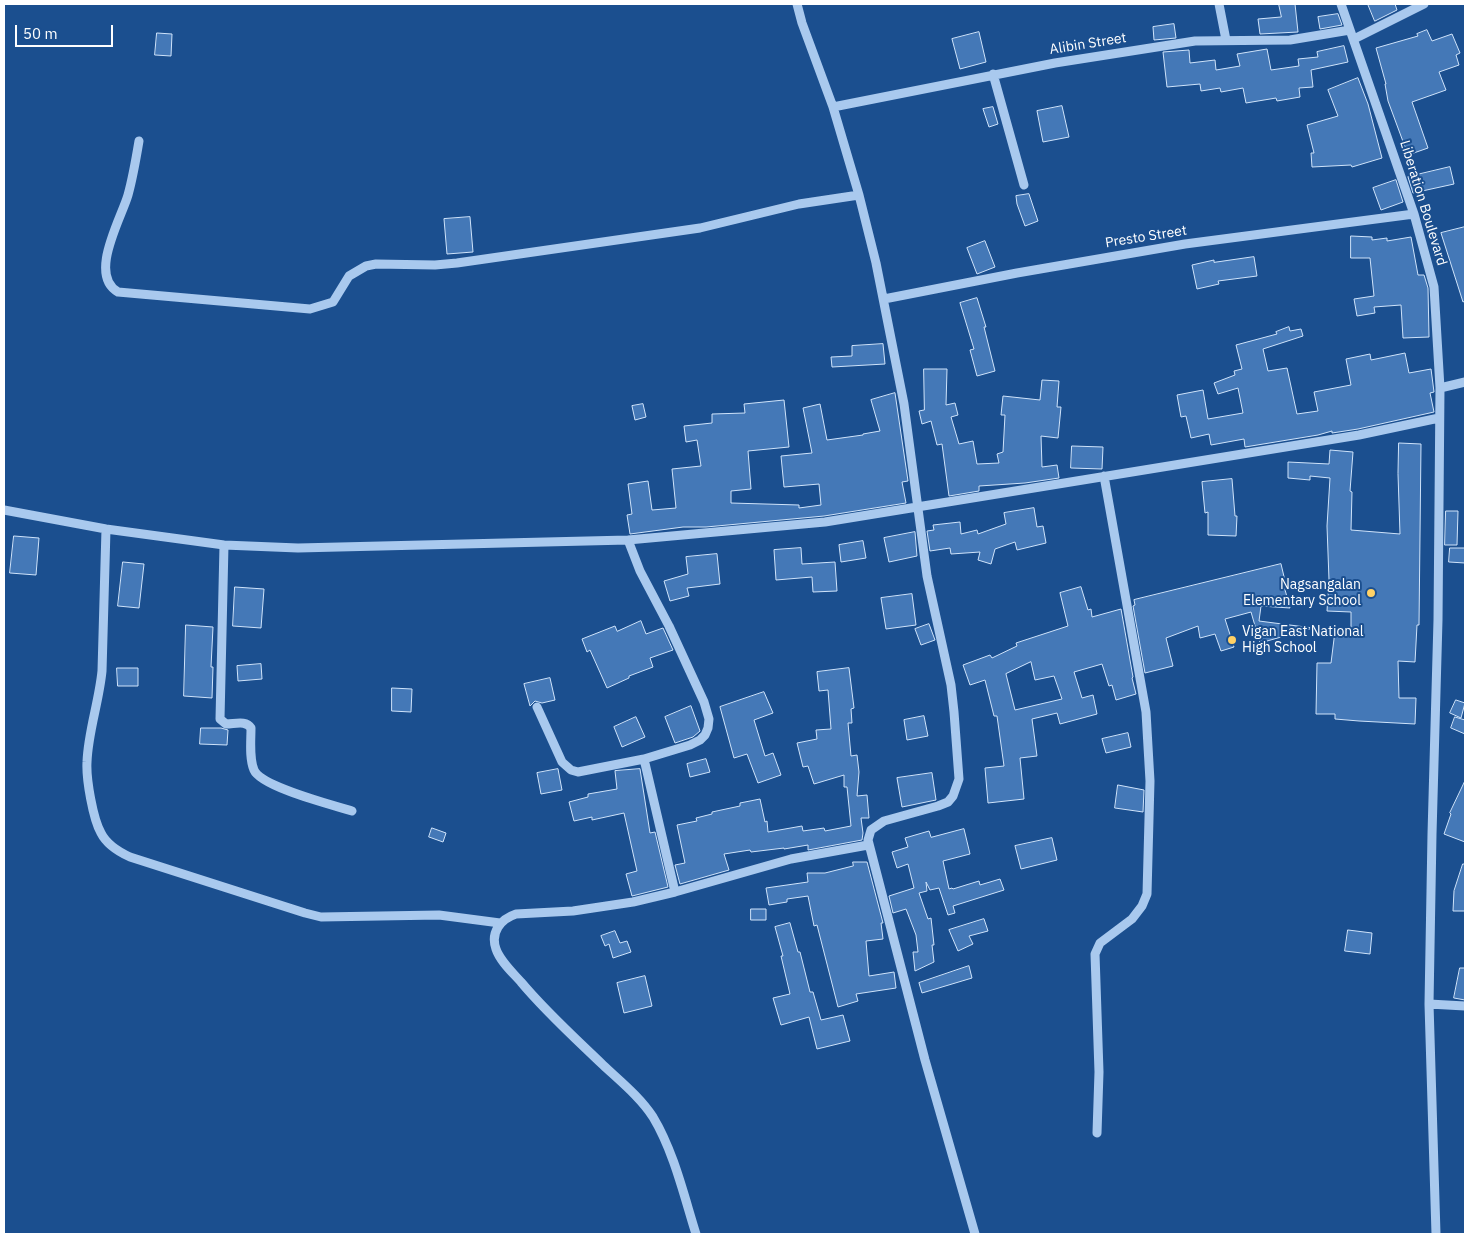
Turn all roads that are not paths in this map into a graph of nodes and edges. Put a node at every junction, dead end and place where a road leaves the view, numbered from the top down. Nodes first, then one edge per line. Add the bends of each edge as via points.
1 (797, 4) edge
2 (1219, 4) edge
3 (1341, 4) edge
4 (1424, 4) edge
5 (1352, 34) junction
6 (1226, 40) junction
7 (992, 74) junction
8 (833, 107) junction
9 (139, 141) dead end
10 (1024, 185) dead end
11 (859, 195) junction
12 (1414, 214) junction
13 (884, 299) junction
14 (1465, 382) edge
15 (1440, 388) junction
16 (1439, 418) junction
17 (1104, 476) junction
18 (917, 506) junction
19 (4, 510) edge
20 (106, 529) junction
21 (628, 540) junction
22 (224, 544) junction
23 (537, 708) dead end
24 (644, 759) junction
25 (352, 811) dead end
26 (868, 845) junction
27 (675, 892) junction
28 (500, 922) junction
29 (1429, 1004) junction
30 (1465, 1006) edge
31 (1097, 1133) dead end
32 (696, 1234) edge
33 (975, 1234) edge
34 (1436, 1234) edge

1 - 8 street
2 - 6 street
3 - 5 street, Liberation Boulevard
4 - 5 street, Alibin Street
5 - 6 street, Alibin Street via 1290,40
5 - 12 street, Liberation Boulevard
6 - 7 street, Alibin Street via 1195,41
7 - 8 street, Alibin Street
7 - 10 street
8 - 11 street
9 - 11 street via 129,193 108,248 106,277 110,286 118,292 310,308 333,302 349,276 370,265 457,263 700,228 799,204
11 - 13 street
12 - 13 street, Presto Street via 1185,244
12 - 15 street, Liberation Boulevard via 1434,287
13 - 18 street via 904,404
14 - 15 street
15 - 16 street, Liberation Boulevard
16 - 17 street via 1359,435
16 - 29 street, Liberation Boulevard
17 - 18 street
17 - 31 street via 1146,712 1150,782 1147,894 1132,919 1100,943 1095,954 1099,1072
18 - 21 street via 825,522
18 - 26 street via 927,576 952,685 959,779 948,802 875,826 869,835
19 - 20 street
20 - 22 street
20 - 28 street via 102,671 86,762 97,824 108,843 130,857 305,913 321,916 440,915
21 - 22 street via 298,548
21 - 24 street via 709,719 705,735 700,740
22 - 25 street via 220,719 226,724 249,725 252,761 255,773 261,778 279,788
23 - 24 street via 562,762 571,770 578,772
24 - 27 street
26 - 27 street via 791,860
26 - 33 street
27 - 28 street via 590,908 516,914
28 - 32 street via 494,940 501,958 552,1018 638,1098 652,1116 666,1142
29 - 30 street
29 - 34 street, Liberation Boulevard

